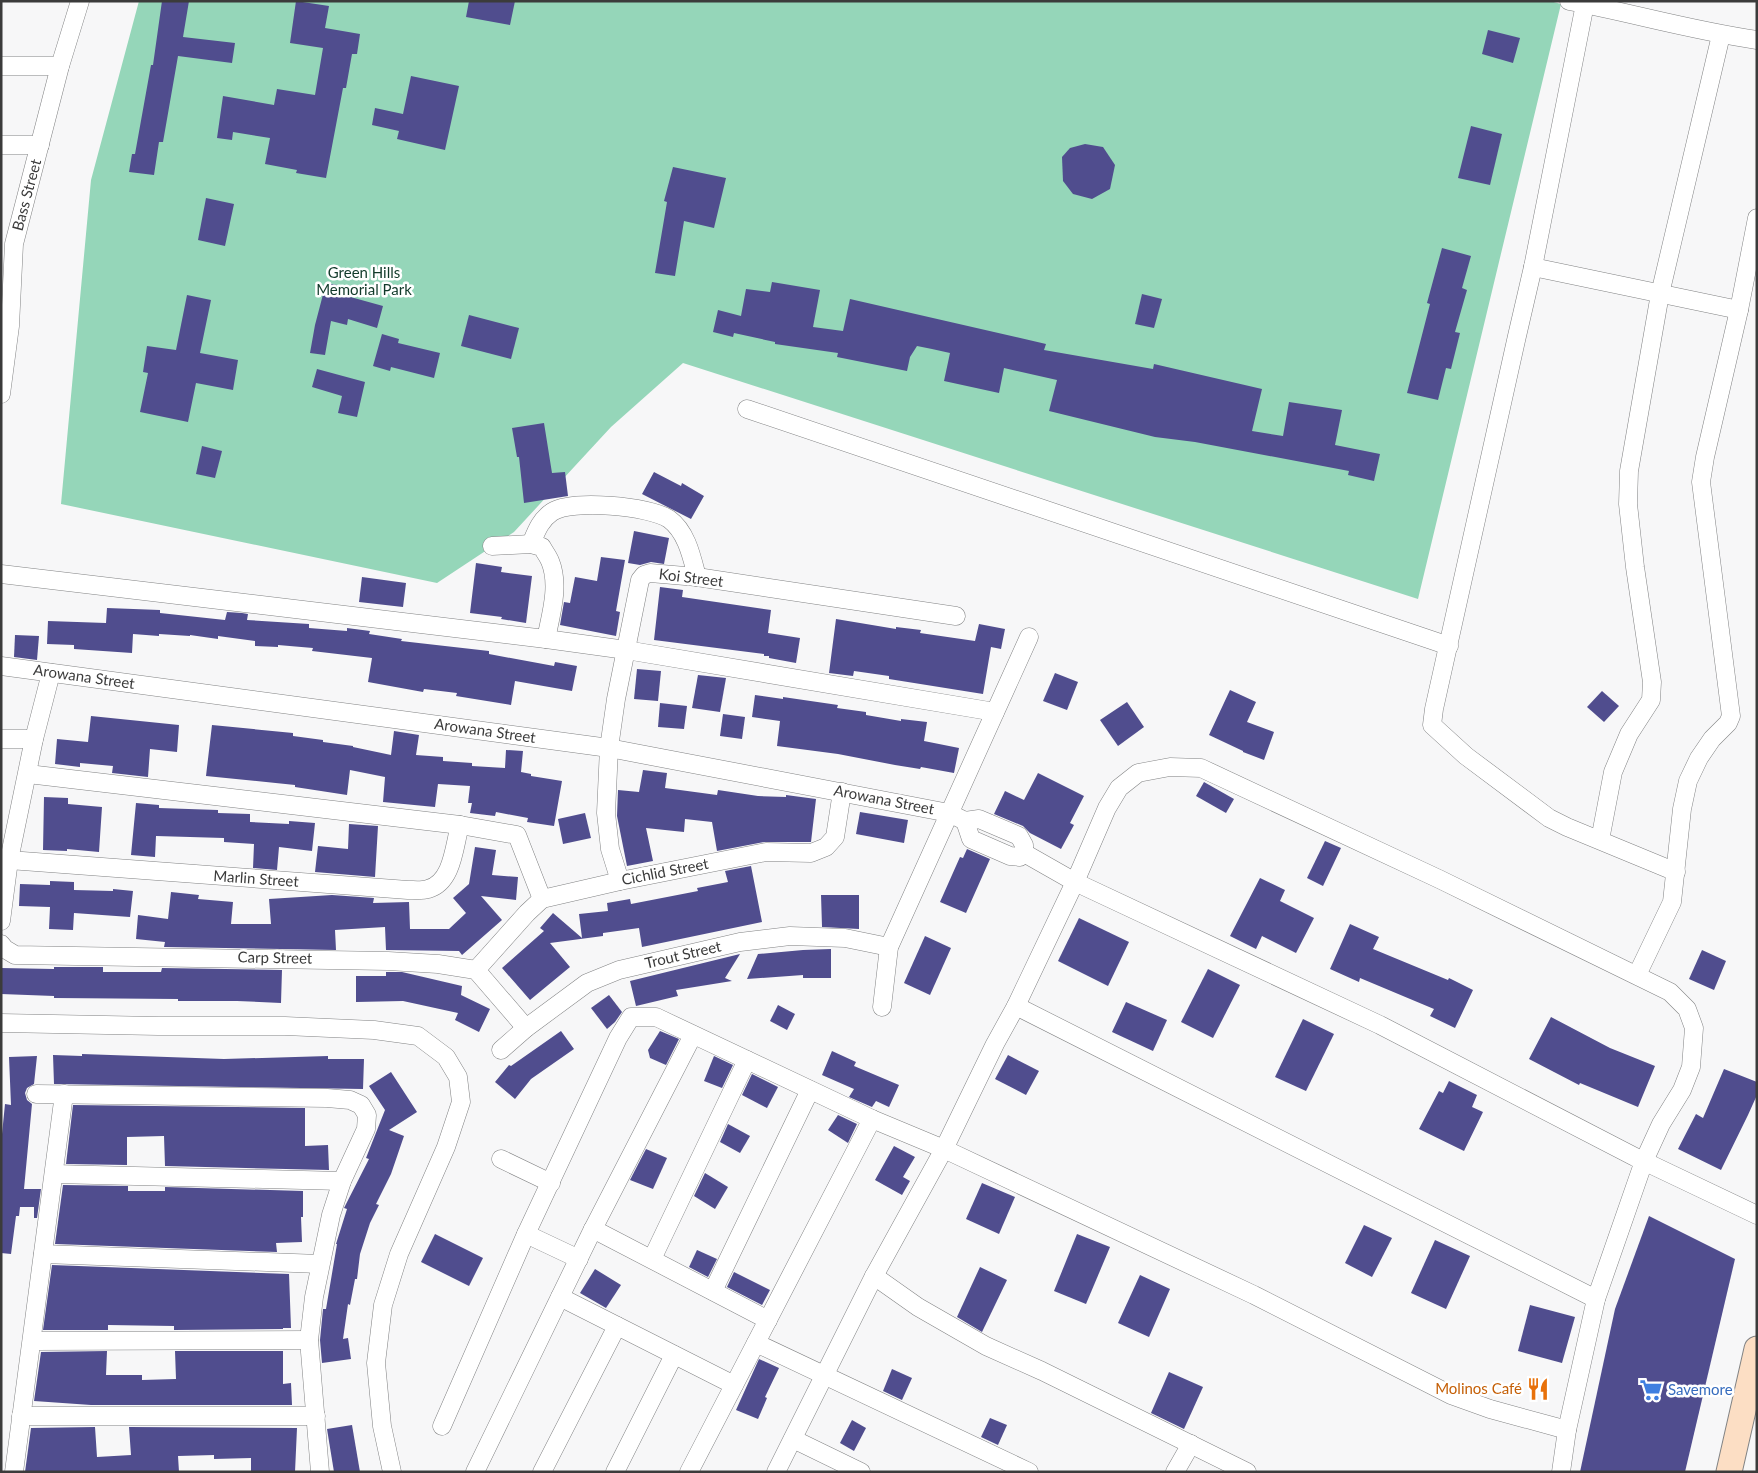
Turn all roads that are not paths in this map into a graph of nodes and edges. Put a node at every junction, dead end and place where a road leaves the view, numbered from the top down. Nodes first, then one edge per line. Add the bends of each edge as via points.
1 (80, 1) edge
2 (1577, 3) edge
3 (1630, 7) edge
4 (1721, 35) junction
5 (1757, 40) edge
6 (1, 66) edge
7 (60, 66) junction
8 (40, 145) junction
9 (1, 146) edge
10 (1757, 218) edge
11 (8, 244) edge
12 (1533, 267) junction
13 (1660, 294) junction
14 (1739, 310) junction
15 (6, 326) edge
16 (1, 394) edge
17 (747, 409) dead end
18 (531, 544) junction
19 (492, 546) dead end
20 (1, 574) edge
21 (697, 577) junction
22 (956, 616) dead end
23 (1029, 637) dead end
24 (546, 639) junction
25 (1449, 646) junction
26 (626, 650) junction
27 (1, 666) edge
28 (51, 673) junction
29 (995, 712) junction
30 (1, 739) edge
31 (34, 740) junction
32 (609, 748) junction
33 (28, 774) junction
34 (842, 792) junction
35 (957, 817) junction
36 (460, 825) junction
37 (1600, 840) junction
38 (9, 860) junction
39 (1676, 872) junction
40 (620, 881) junction
41 (1075, 882) junction
42 (542, 899) junction
43 (1, 921) edge
44 (1, 944) edge
45 (889, 948) junction
46 (476, 970) junction
47 (1637, 975) junction
48 (1016, 1006) junction
49 (882, 1007) dead end
50 (1, 1023) edge
51 (526, 1028) junction
52 (693, 1035) junction
53 (501, 1050) dead end
54 (748, 1060) junction
55 (810, 1090) junction
56 (36, 1094) dead end
57 (64, 1094) junction
58 (872, 1119) junction
59 (944, 1150) junction
60 (501, 1159) dead end
61 (1644, 1161) junction
62 (54, 1174) junction
63 (342, 1181) junction
64 (551, 1183) junction
65 (1757, 1215) edge
66 (593, 1229) junction
67 (526, 1234) junction
68 (43, 1254) junction
69 (652, 1259) junction
70 (579, 1260) junction
71 (320, 1264) junction
72 (874, 1276) junction
73 (713, 1291) junction
74 (560, 1297) junction
75 (1596, 1299) junction
76 (768, 1320) junction
77 (617, 1326) junction
78 (32, 1340) junction
79 (309, 1340) junction
80 (756, 1343) junction
81 (1757, 1349) edge
82 (674, 1355) junction
83 (824, 1374) junction
84 (734, 1385) junction
85 (21, 1416) junction
86 (316, 1416) junction
87 (442, 1426) dead end
88 (1567, 1430) junction
89 (793, 1439) junction
90 (1191, 1444) junction
91 (14, 1472) edge
92 (320, 1472) edge
93 (392, 1472) edge
94 (475, 1472) edge
95 (542, 1472) edge
96 (615, 1472) edge
97 (690, 1472) edge
98 (776, 1472) edge
99 (861, 1472) edge
100 (1029, 1472) edge
101 (1175, 1472) edge
102 (1247, 1472) edge
103 (1561, 1472) edge
104 (1729, 1472) edge

1 - 7 street, Bass Street
2 - 3 street
2 - 12 street
3 - 4 street
4 - 5 street
4 - 13 street
6 - 7 street
7 - 8 street, Bass Street
8 - 9 street
8 - 11 street, Bass Street
10 - 14 street
11 - 15 street, Bass Street
12 - 13 street
12 - 25 street
13 - 14 street
13 - 37 street via 1629,471 1628,504 1652,682 1651,700 1629,734 1613,772
14 - 39 street via 1700,482 1731,716 1699,758 1688,781
15 - 16 street, Bass Street
17 - 25 street
18 - 19 street
18 - 21 street via 539,524 552,512 570,506 611,505 669,519 690,549
18 - 24 street via 542,547 550,560 553,575 554,598
20 - 24 street
21 - 22 street, Koi Street
21 - 26 street, Koi Street via 644,575 640,580
23 - 29 street
24 - 26 street
25 - 37 street via 1432,725 1466,756 1549,818
26 - 29 street
26 - 32 street, Koi Street
27 - 28 street, Arowana Street
28 - 31 street
28 - 32 street, Arowana Street
29 - 35 street
30 - 31 street
31 - 33 street
32 - 34 street, Arowana Street
32 - 40 street, Koi Street via 606,813 610,849
33 - 36 street
33 - 38 street
34 - 35 street, Arowana Street
34 - 40 street, Cichlid Street via 835,836 826,847 811,853 766,852
35 - 41 street, Arowana Street via 980,819 1019,836 1024,844 1024,853
35 - 45 street
36 - 38 street, Marlin Street via 447,874 428,889
36 - 42 street via 517,835
37 - 39 street
38 - 43 street
39 - 47 street via 1672,902
40 - 42 street, Cichlid Street
41 - 47 street via 1119,788 1138,773 1170,767 1201,768
41 - 48 street
41 - 61 street via 1380,1025
42 - 46 street, Cichlid Street
44 - 46 street, Carp Street via 15,955 388,961
45 - 49 street
45 - 51 street, Trout Street via 845,938 790,936 681,954 619,970 587,983
46 - 51 street
47 - 61 street via 1670,992 1688,1009 1694,1028 1692,1067
48 - 59 street
48 - 75 street
50 - 93 street via 374,1030 418,1036 446,1057 458,1077 460,1102 446,1147 399,1254 383,1304 376,1363 382,1426
51 - 53 street, Trout Street
52 - 54 street
52 - 64 street via 656,1017 631,1017 618,1038
52 - 66 street
54 - 55 street
54 - 69 street
55 - 58 street
55 - 73 street
56 - 57 street
57 - 62 street
57 - 63 street via 350,1100 361,1105 368,1115 366,1129
58 - 59 street
58 - 76 street
59 - 72 street
59 - 88 street via 1254,1295 1451,1396
60 - 64 street
61 - 65 street
61 - 75 street
62 - 63 street
62 - 68 street
63 - 71 street
64 - 67 street
66 - 69 street
66 - 70 street
67 - 70 street
67 - 87 street
68 - 71 street
68 - 78 street
69 - 73 street
70 - 74 street
71 - 79 street
72 - 83 street
72 - 90 street via 918,1307 986,1346
73 - 76 street
74 - 77 street
74 - 94 street
75 - 88 street
76 - 80 street
77 - 82 street
77 - 95 street
78 - 79 street
78 - 85 street
79 - 86 street
80 - 83 street
80 - 84 street
81 - 104 street
82 - 84 street
82 - 96 street
83 - 89 street
83 - 100 street
84 - 97 street
85 - 86 street
85 - 91 street
86 - 92 street
88 - 103 street
89 - 98 street
89 - 99 street
90 - 101 street
90 - 102 street

